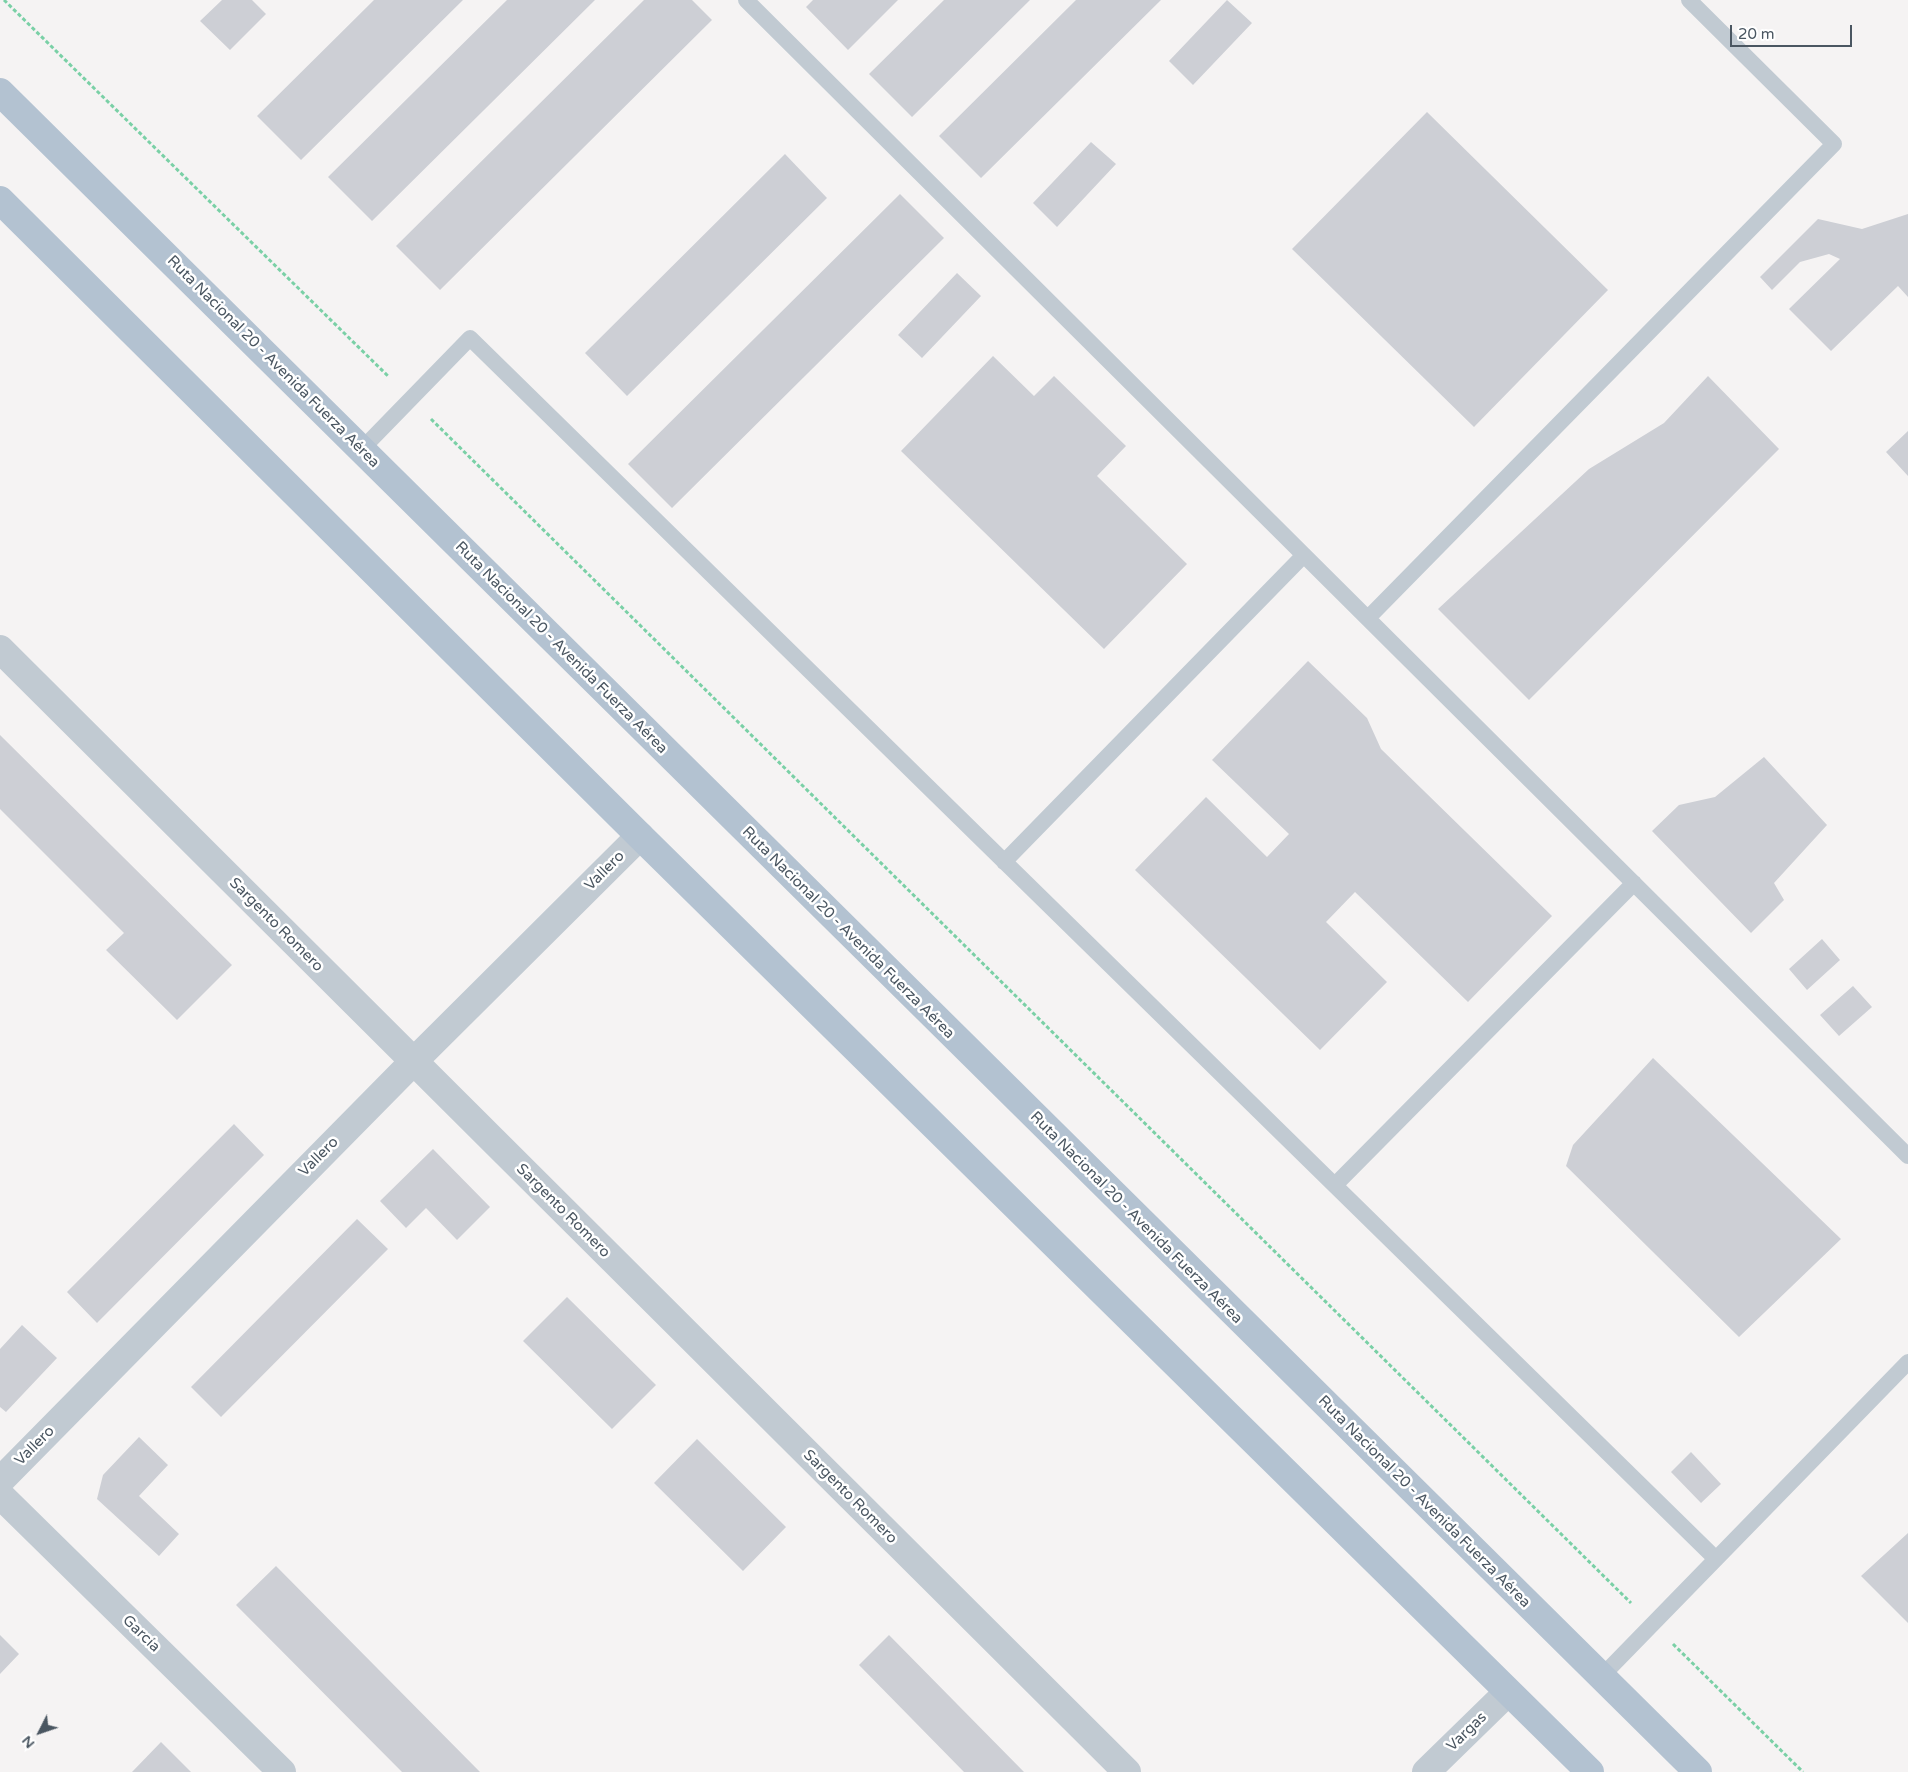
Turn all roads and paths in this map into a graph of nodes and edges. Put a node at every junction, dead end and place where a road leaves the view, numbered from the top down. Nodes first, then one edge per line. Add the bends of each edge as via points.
1 (4, 0) edge
2 (746, 0) edge
3 (1689, 0) edge
4 (0, 92) edge
5 (0, 200) edge
6 (411, 399) junction
7 (361, 450) junction
8 (1304, 555) junction
9 (1368, 618) junction
10 (0, 649) edge
11 (640, 836) junction
12 (1004, 862) junction
13 (1634, 884) junction
14 (413, 1062) junction
15 (1908, 1156) edge
16 (1335, 1185) junction
17 (1908, 1362) edge
18 (0, 1481) edge
19 (0, 1495) edge
20 (1715, 1558) junction
21 (1652, 1624) junction
22 (1601, 1677) junction
23 (1508, 1692) junction
24 (282, 1772) edge
25 (1126, 1772) edge
26 (1426, 1772) edge
27 (1590, 1772) edge
28 (1698, 1772) edge
29 (1803, 1772) edge

1 - 6 path
2 - 8 lane
3 - 9 lane via 1834,144
4 - 7 main road, Ruta Nacional 20 - Avenida Fuerza Aérea
5 - 11 main road
6 - 7 lane
6 - 12 lane via 470,338
6 - 21 path
7 - 22 main road, Ruta Nacional 20 - Avenida Fuerza Aérea
8 - 9 lane
8 - 12 lane
9 - 13 lane
10 - 14 street, Sargento Romero
11 - 14 street, Vallero
11 - 23 main road
12 - 16 lane
13 - 15 lane
13 - 16 lane
14 - 18 street, Vallero
14 - 25 street, Sargento Romero
16 - 20 lane
17 - 20 lane
19 - 24 street, García
20 - 21 lane
21 - 22 lane
21 - 29 path
22 - 28 main road, Ruta Nacional 20 - Avenida Fuerza Aérea
23 - 26 street, Vargas
23 - 27 main road

